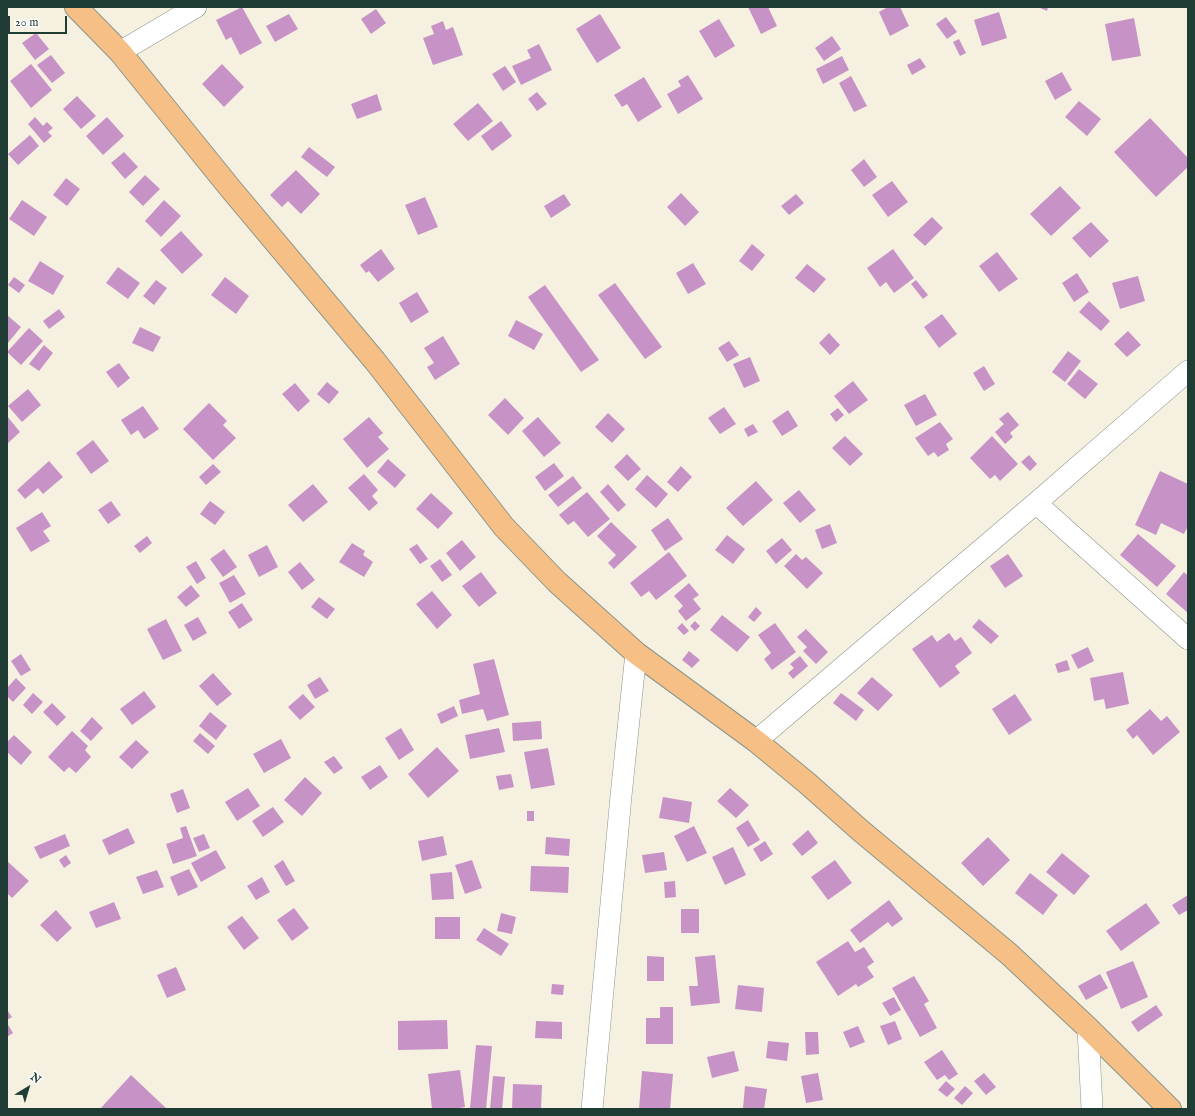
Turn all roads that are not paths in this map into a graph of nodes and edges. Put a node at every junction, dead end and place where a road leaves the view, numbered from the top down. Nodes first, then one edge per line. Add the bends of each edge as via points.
1 (76, 7) edge
2 (196, 7) edge
3 (120, 52) junction
4 (1188, 371) edge
5 (1036, 503) junction
6 (1188, 639) edge
7 (636, 653) junction
8 (756, 741) junction
9 (1088, 1028) junction
10 (592, 1109) edge
11 (1092, 1109) edge
12 (1170, 1109) edge

1 - 3 main road
2 - 3 street
3 - 7 main road via 375,362 504,527 557,582
4 - 5 street
5 - 6 street
5 - 8 street
7 - 8 main road
7 - 10 street
8 - 9 main road via 1009,954
9 - 11 street
9 - 12 main road

